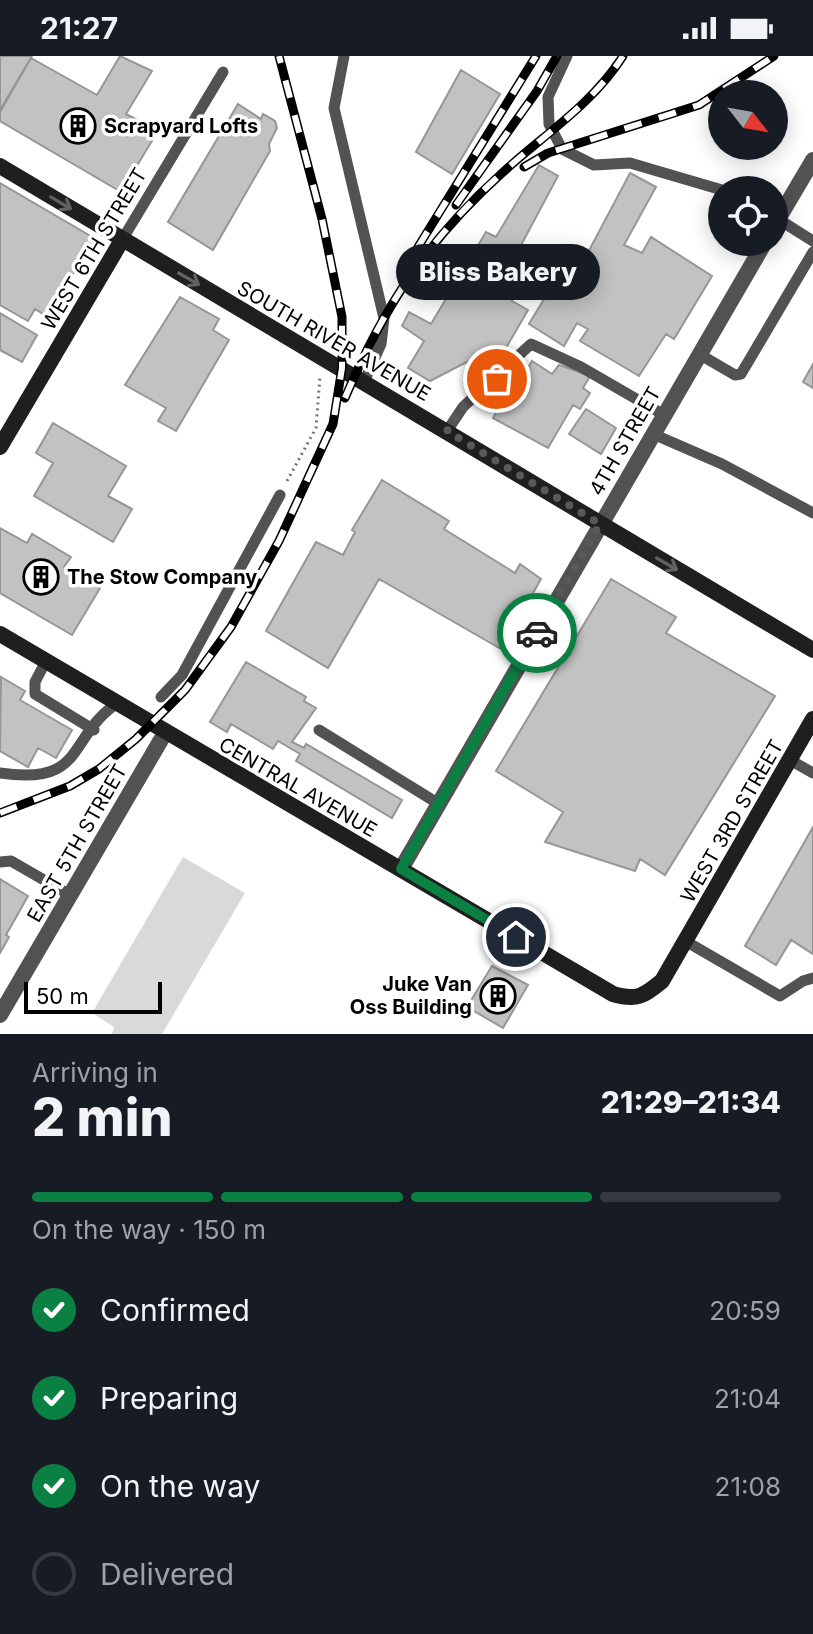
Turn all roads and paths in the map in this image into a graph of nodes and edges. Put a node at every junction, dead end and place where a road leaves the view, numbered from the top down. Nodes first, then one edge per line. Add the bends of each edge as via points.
1 (344, 56) edge
2 (567, 56) edge
3 (223, 72) dead end
4 (813, 160) edge
5 (0, 166) edge
6 (708, 186) edge
7 (788, 203) edge
8 (788, 229) edge
9 (122, 240) junction
10 (813, 241) edge
11 (813, 252) edge
12 (757, 256) edge
13 (699, 354) junction
14 (322, 357) junction
15 (364, 382) junction
16 (664, 415) junction
17 (447, 431) junction
18 (653, 434) junction
19 (0, 447) edge
20 (280, 495) joint
21 (813, 513) edge
22 (600, 524) junction
23 (0, 634) edge
24 (813, 650) edge
25 (46, 661) junction
26 (161, 697) dead end
27 (116, 704) junction
28 (813, 719) edge
29 (94, 730) junction
30 (319, 730) dead end
31 (165, 733) junction
32 (790, 760) junction
33 (0, 773) edge
34 (813, 773) edge
35 (439, 804) junction
36 (0, 862) edge
37 (401, 869) junction
38 (70, 895) junction
39 (687, 942) junction
40 (813, 978) edge
41 (0, 1015) edge

1 - 15 lane via 334,108 384,318 381,344
2 - 6 lane via 548,97 549,124 562,149 594,165 630,163
3 - 9 lane, WEST 6TH STREET
4 - 7 street
5 -> 9 street, SOUTH RIVER AVENUE
8 - 10 lane
9 -> 14 street, SOUTH RIVER AVENUE
9 - 19 street, WEST 6TH STREET
11 - 13 lane via 741,374
12 - 13 street, 4TH STREET
13 - 16 street, 4TH STREET
14 - 15 street, SOUTH RIVER AVENUE
14 - 20 path via 316,428
15 - 17 street, SOUTH RIVER AVENUE
16 - 17 lane via 531,344 463,407
16 - 18 street, 4TH STREET
17 - 22 street, SOUTH RIVER AVENUE
18 - 21 lane
18 - 22 street, 4TH STREET
20 - 26 lane via 182,675
22 -> 24 street, SOUTH RIVER AVENUE
22 - 35 street, 4TH STREET
23 - 25 street, CENTRAL AVENUE
25 - 27 street, CENTRAL AVENUE
25 - 29 lane via 35,694
27 - 29 lane
27 - 31 street, CENTRAL AVENUE
28 - 32 street, WEST 3RD STREET
29 - 33 lane via 70,760 39,776
30 - 35 lane
31 - 37 street, CENTRAL AVENUE
31 - 38 street, EAST 5TH STREET
32 - 34 lane
32 - 39 street, WEST 3RD STREET
35 - 37 street, 4TH STREET
36 - 38 lane via 11,861
37 - 39 street, CENTRAL AVENUE via 628,998 642,998 662,981
38 - 41 street, EAST 5TH STREET
39 - 40 lane via 780,996

